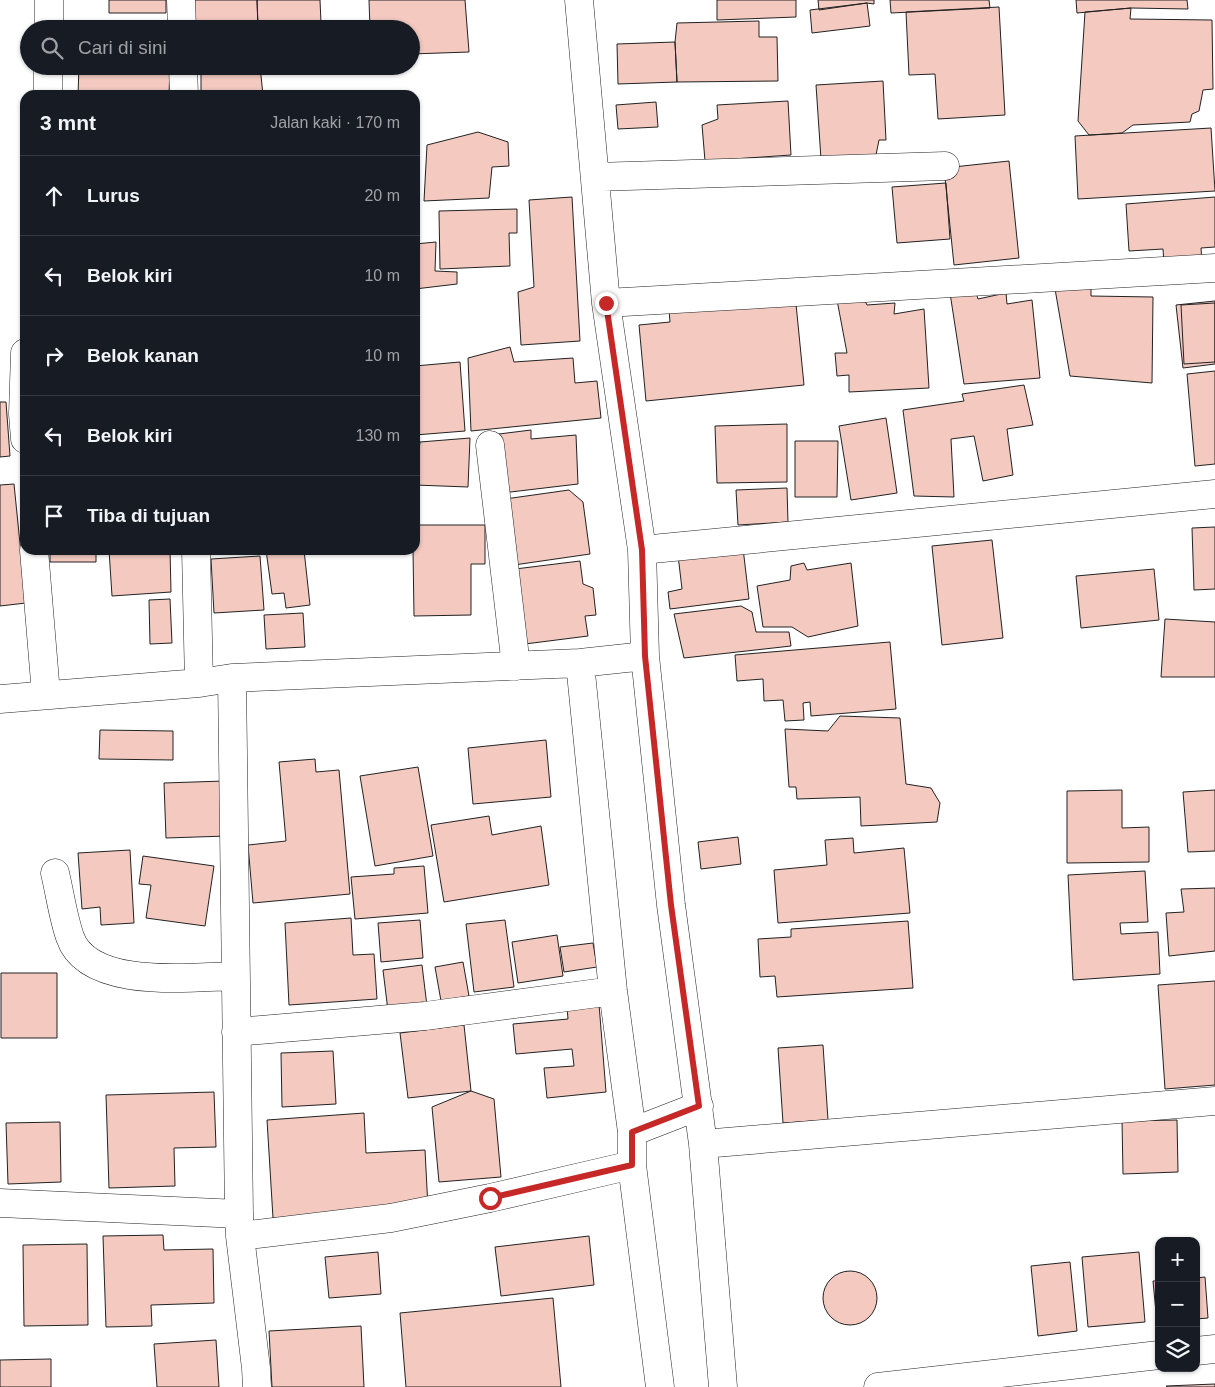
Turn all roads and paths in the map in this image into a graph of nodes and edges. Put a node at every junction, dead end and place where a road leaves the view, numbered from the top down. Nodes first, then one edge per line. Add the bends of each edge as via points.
1 (50, 0) edge
2 (182, 0) edge
3 (579, 0) edge
4 (49, 20) edge
5 (182, 20) edge
6 (48, 75) edge
7 (183, 75) edge
8 (48, 90) edge
9 (184, 90) edge
10 (944, 166) dead end
11 (595, 177) junction
12 (1215, 268) edge
13 (606, 303) junction
14 (490, 445) dead end
15 (1215, 494) edge
16 (642, 550) junction
17 (34, 555) edge
18 (196, 555) edge
19 (645, 656) junction
20 (580, 663) junction
21 (516, 666) junction
22 (232, 678) junction
23 (200, 682) junction
24 (46, 694) junction
25 (0, 699) edge
26 (56, 873) dead end
27 (236, 976) junction
28 (613, 991) junction
29 (236, 1032) junction
30 (1215, 1101) edge
31 (691, 1110) junction
32 (642, 1129) junction
33 (703, 1144) junction
34 (632, 1165) junction
35 (0, 1203) edge
36 (239, 1225) junction
37 (1215, 1349) edge
38 (1200, 1351) edge
39 (1155, 1355) edge
40 (257, 1387) edge
41 (660, 1387) edge
42 (723, 1387) edge
43 (878, 1387) edge

1 - 4 street
2 - 5 street
3 - 11 street
6 - 8 street
7 - 9 street
10 - 11 street
11 - 13 street
12 - 13 street
13 - 16 street
14 - 21 street
15 - 16 street
16 - 19 street
17 - 24 street
18 - 23 street
19 - 20 street
19 - 31 street
20 - 21 street
20 - 28 street
21 - 22 street
22 - 23 street
22 - 27 street
23 - 24 street
24 - 25 street
26 - 27 street via 70,939 82,957 106,971 145,978
27 - 29 street
28 - 29 street via 425,1016
28 - 32 street
29 - 36 street
30 - 33 street
31 - 32 street
31 - 33 street
32 - 34 street
33 - 42 street
34 - 36 street via 391,1218
34 - 41 street
35 - 36 street
36 - 40 street
37 - 38 street
39 - 43 street

